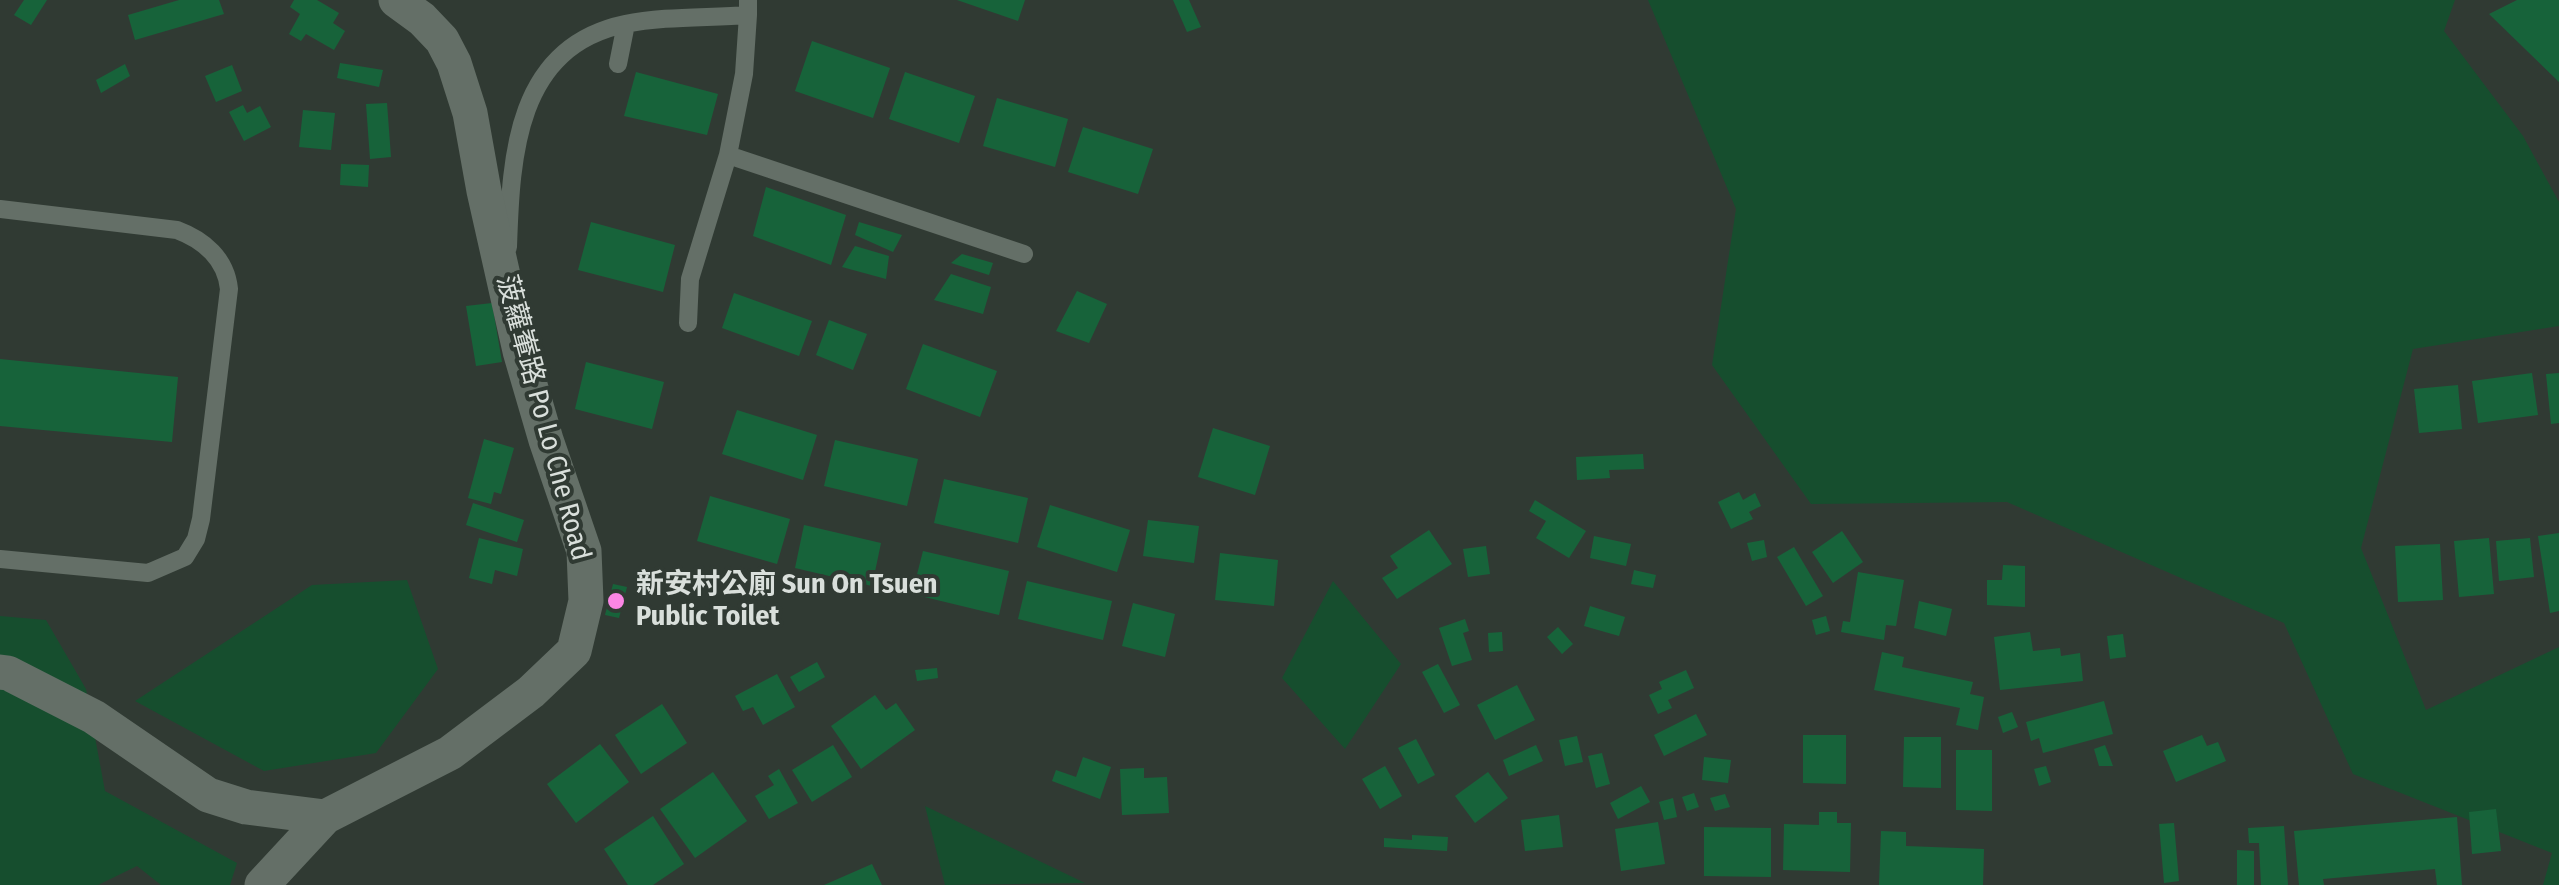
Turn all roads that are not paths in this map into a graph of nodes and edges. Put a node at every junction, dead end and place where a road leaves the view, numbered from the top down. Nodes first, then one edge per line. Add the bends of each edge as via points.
1 (396, 0) edge
2 (748, 7) edge
3 (626, 24) junction
4 (618, 64) dead end
5 (728, 154) junction
6 (0, 209) edge
7 (1024, 254) dead end
8 (507, 287) junction
9 (688, 323) dead end
10 (0, 560) edge
11 (0, 672) edge
12 (325, 818) junction
13 (262, 885) edge

1 - 8 street, 菠蘿輋路 Po Lo Che Road via 442,40 454,63
2 - 3 lane
2 - 5 lane via 744,74
3 - 4 lane
3 - 8 lane via 556,57 536,87 518,140
5 - 7 lane
5 - 9 lane via 690,278
6 - 10 lane via 177,230 214,254 229,289 201,520 185,557 148,573
8 - 12 street, 菠蘿輋路 Po Lo Che Road via 520,351 584,551 586,601 574,651 450,754
11 - 12 street via 94,718 208,795
12 - 13 street, 菠蘿輋路 Po Lo Che Road

